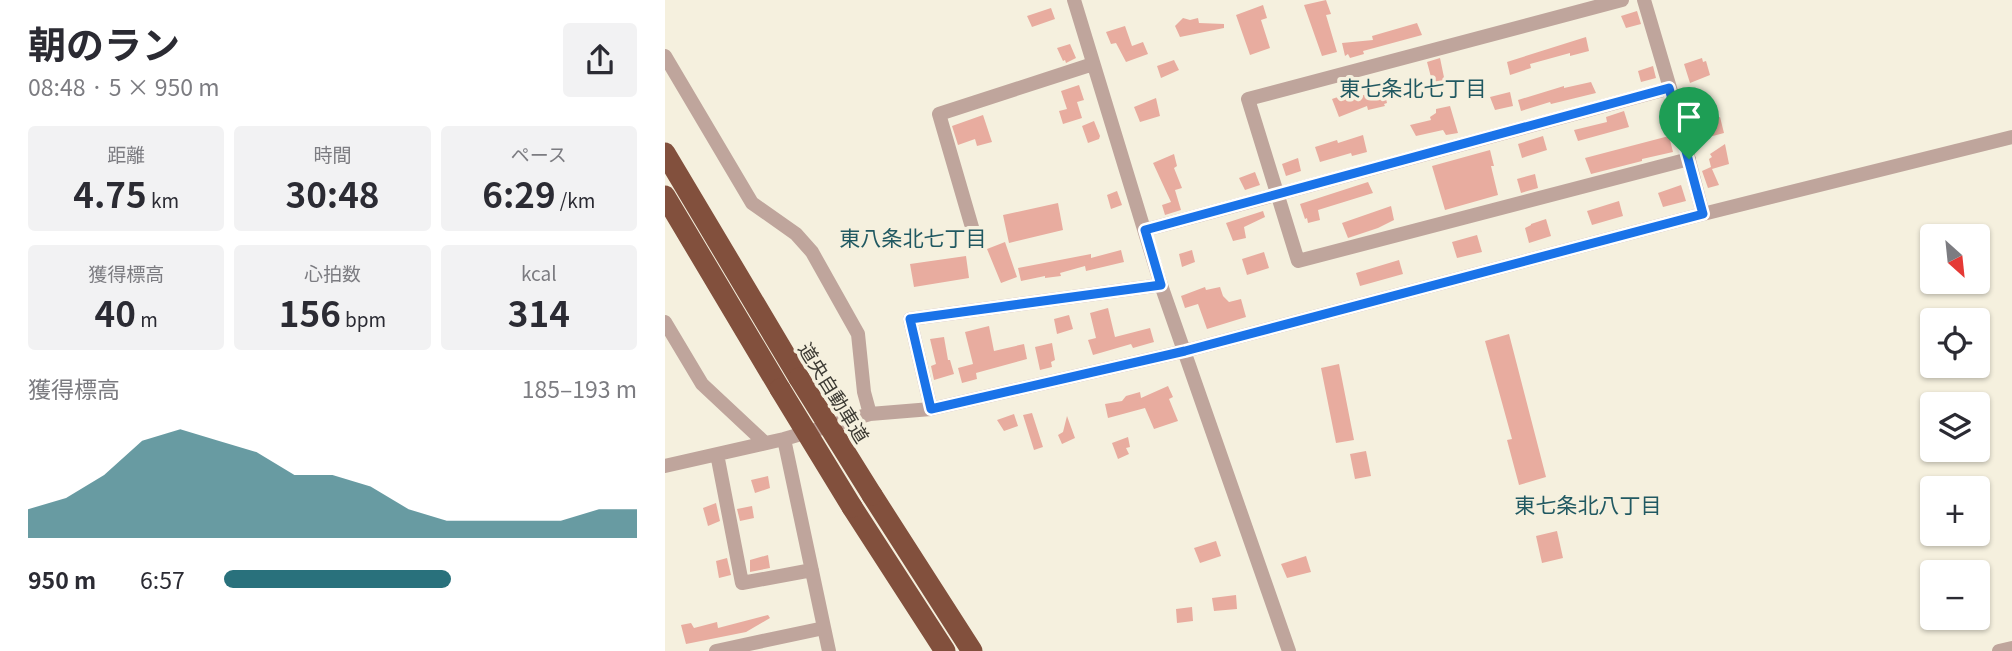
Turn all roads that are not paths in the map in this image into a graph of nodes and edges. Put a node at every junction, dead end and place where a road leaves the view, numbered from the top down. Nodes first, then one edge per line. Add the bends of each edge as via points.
1 (1074, 0) edge
2 (1622, 0) edge
3 (1644, 0) edge
4 (665, 56) edge
5 (1093, 64) junction
6 (1669, 88) junction
7 (2012, 137) edge
8 (665, 153) edge
9 (1689, 159) junction
10 (1278, 195) junction
11 (665, 196) edge
12 (1703, 214) junction
13 (1145, 230) junction
14 (976, 241) dead end
15 (1161, 285) junction
16 (665, 322) edge
17 (1185, 351) junction
18 (931, 409) junction
19 (870, 414) junction
20 (784, 439) junction
21 (765, 443) junction
22 (717, 454) junction
23 (665, 466) edge
24 (812, 570) junction
25 (824, 628) junction
26 (2012, 648) edge
27 (716, 651) edge
28 (829, 651) edge
29 (945, 651) edge
30 (972, 651) edge
31 (1289, 651) edge
32 (1999, 651) edge

1 - 5 street
2 - 10 street via 1248,99
3 - 6 street
4 - 19 street via 752,203 796,234 812,252 858,334
5 - 13 street
5 - 14 street via 939,114
6 - 9 street
6 - 10 street
7 - 12 street
8 - 30 highway, 道央自動車道, bridge via 799,378
9 - 10 street via 1298,261
9 - 12 street
10 - 13 street
11 - 29 highway, bridge via 852,507
12 - 17 street
13 - 15 street
15 - 17 street
15 - 18 street via 910,319
16 - 21 street via 702,384
17 - 18 street
17 - 31 street
18 - 19 street
19 - 20 street
20 - 21 street
20 - 24 street
21 - 22 street
22 - 23 street
22 - 24 street via 741,583
24 - 25 street
25 - 27 street
25 - 28 street
26 - 32 street

